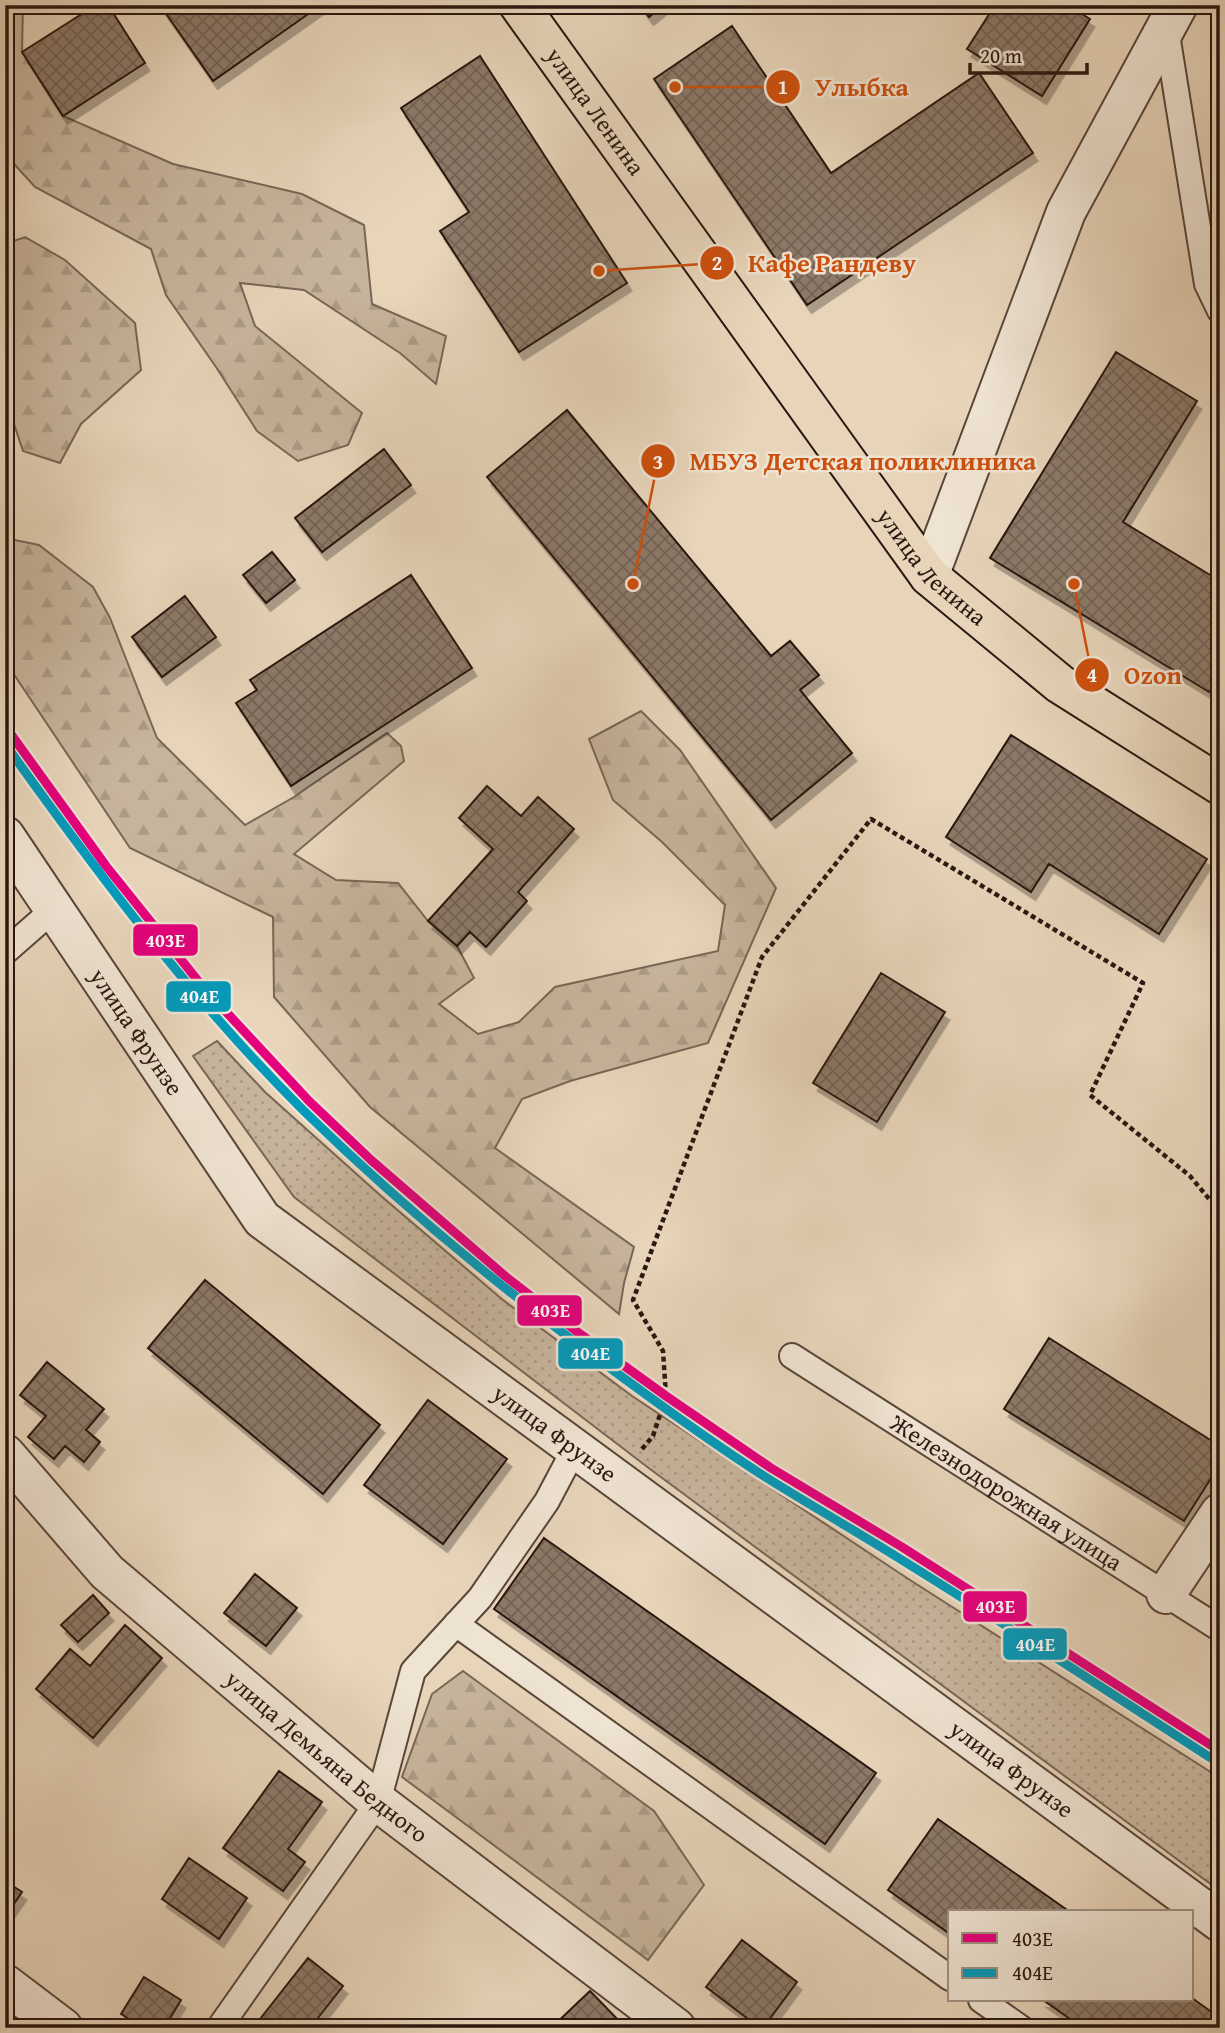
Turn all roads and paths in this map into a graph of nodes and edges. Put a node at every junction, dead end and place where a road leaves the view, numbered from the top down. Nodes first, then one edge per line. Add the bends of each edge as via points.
1 (519, 5) edge
2 (1172, 17) edge
3 (1220, 311) edge
4 (929, 576) junction
5 (1220, 785) edge
6 (5, 836) edge
7 (54, 909) junction
8 (5, 952) edge
9 (1220, 1212) edge
10 (792, 1356) dead end
11 (575, 1448) junction
12 (5, 1454) edge
13 (617, 1479) junction
14 (1220, 1513) edge
15 (1166, 1594) junction
16 (456, 1625) junction
17 (1220, 1629) edge
18 (378, 1802) junction
19 (1220, 1922) edge
20 (948, 1977) edge
21 (5, 1984) edge
22 (984, 2002) edge
23 (63, 2028) edge
24 (219, 2028) edge
25 (676, 2028) edge
26 (1021, 2028) edge

1 - 4 main road, улица Ленина
2 - 3 lane via 1207,284
2 - 4 street via 1066,212
4 - 5 main road, улица Ленина via 1060,684
6 - 7 street, улица Фрунзе
7 - 8 lane
7 - 11 street, улица Фрунзе via 262,1219
9 - 13 path via 1190,1176 1090,1095 1143,983 871,819 762,957 633,1300 663,1351 666,1396 653,1436
10 - 15 lane, Железнодорожная улица
11 - 13 street, улица Фрунзе
11 - 16 lane via 547,1501
12 - 18 street, улица Демьяна Бедного via 107,1572
13 - 19 street, улица Фрунзе
14 - 15 street
15 - 17 lane, Железнодорожная улица
16 - 18 lane via 413,1671
16 - 20 lane
18 - 24 lane
18 - 25 street, улица Демьяна Бедного
21 - 23 street
22 - 26 lane

